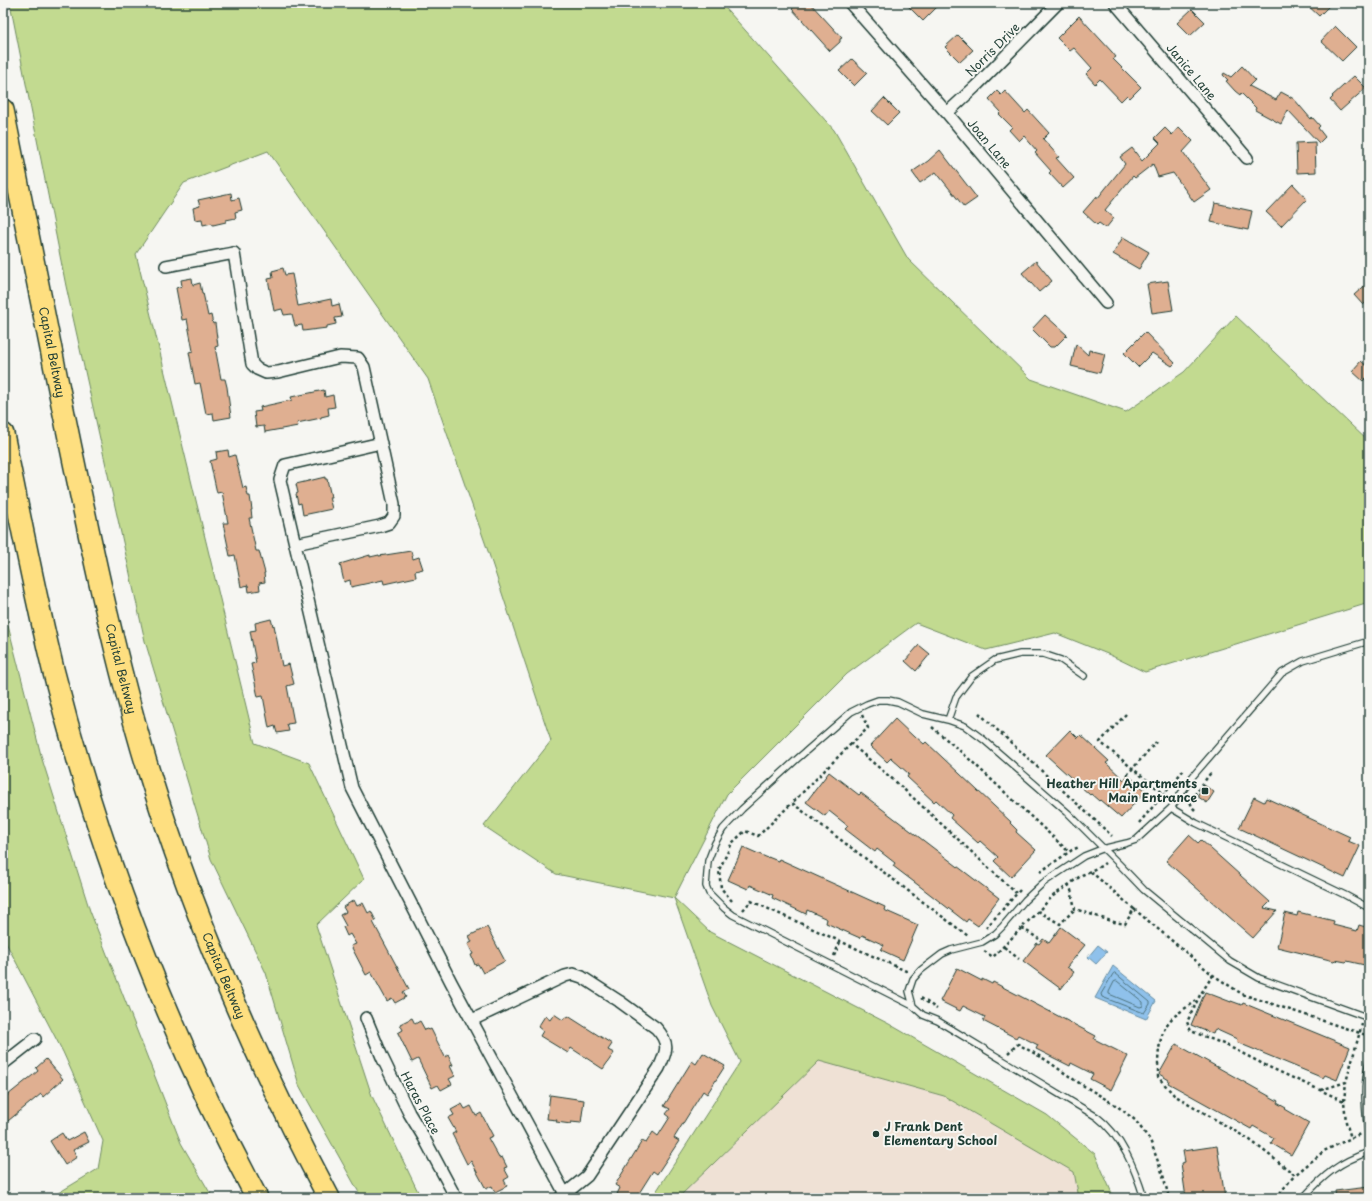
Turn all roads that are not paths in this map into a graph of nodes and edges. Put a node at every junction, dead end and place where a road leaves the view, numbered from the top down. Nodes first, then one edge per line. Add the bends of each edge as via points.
1 (850, 3) edge
2 (1058, 3) edge
3 (1115, 3) edge
4 (3, 110) edge
5 (947, 113) junction
6 (1247, 158) dead end
7 (166, 266) dead end
8 (1106, 303) dead end
9 (3, 434) edge
10 (381, 443) junction
11 (295, 544) junction
12 (1369, 641) edge
13 (1084, 676) dead end
14 (948, 720) junction
15 (1171, 808) junction
16 (1102, 849) junction
17 (1369, 908) edge
18 (913, 1006) junction
19 (1367, 1017) edge
20 (366, 1018) dead end
21 (472, 1020) junction
22 (35, 1039) dead end
23 (1369, 1062) edge
24 (3, 1064) edge
25 (1369, 1142) edge
26 (1369, 1152) edge
27 (562, 1196) edge
28 (257, 1198) edge
29 (329, 1198) edge
30 (456, 1198) edge
31 (1144, 1198) edge
32 (1303, 1198) edge

1 - 5 street, Joan Lane
2 - 5 street, Norris Drive
3 - 6 street, Janice Lane
4 - 29 highway, Capital Beltway via 95,566 116,657 142,750 168,831 225,981 258,1056
5 - 8 street, Joan Lane
7 - 10 street via 234,253 252,364 266,373 340,357 358,358 364,367
9 - 28 highway via 31,575 54,669 79,762 106,847 135,929 199,1082
10 - 11 street via 394,504 394,516 389,523
10 - 11 street via 285,465 280,480
11 - 21 street via 352,788
12 - 15 lane via 1303,661 1282,673 1193,776
13 - 14 lane via 1061,660 1043,654 1020,654 995,660 972,676 956,697
14 - 16 lane via 965,726 984,740 1068,814
14 - 18 lane via 923,714 888,700 878,700 851,712 742,809 723,829 708,861 706,886 709,893 733,915
15 - 16 lane via 1136,840
15 - 17 lane via 1196,824 1345,894
16 - 18 lane via 1084,856 1043,883 995,934 982,942 942,954 921,970 913,979 909,991
16 - 19 lane via 1144,890 1245,971
18 - 31 lane via 923,1015 959,1034 1106,1124 1129,1159
20 - 30 street, Haras Place via 409,1113
21 - 27 street
21 - 27 street via 572,974 599,988 662,1034 667,1044 659,1068 587,1176
22 - 24 street
23 - 25 lane via 1366,1091
26 - 32 lane via 1336,1167

